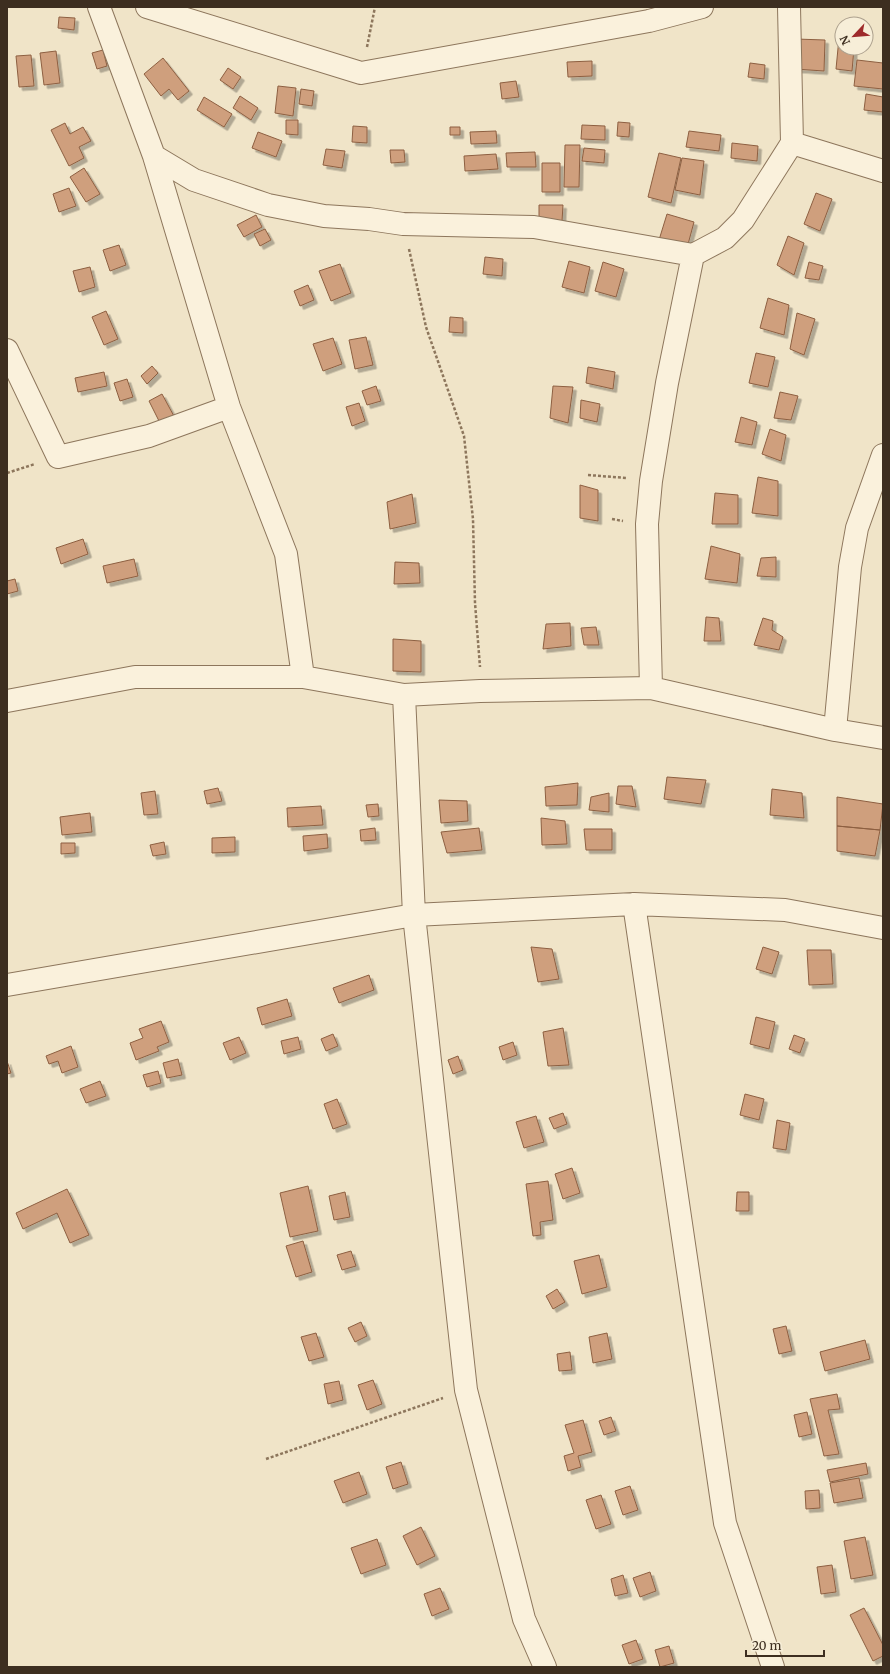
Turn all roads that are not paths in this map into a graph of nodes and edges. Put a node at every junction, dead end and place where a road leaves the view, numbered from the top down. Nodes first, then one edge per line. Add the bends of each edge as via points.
1 (99, 7) edge
2 (147, 7) edge
3 (702, 7) edge
4 (789, 7) edge
5 (792, 143) junction
6 (154, 156) junction
7 (883, 171) edge
8 (693, 255) junction
9 (7, 350) edge
10 (229, 407) junction
11 (883, 455) edge
12 (303, 677) junction
13 (651, 688) junction
14 (404, 695) junction
15 (7, 701) edge
16 (835, 730) junction
17 (883, 738) edge
18 (634, 904) junction
19 (414, 915) junction
20 (883, 928) edge
21 (7, 985) edge
22 (545, 1667) edge
23 (773, 1667) edge

1 - 6 street
2 - 3 street via 362,73 649,21
4 - 5 street
5 - 7 street
5 - 8 street via 744,220 725,238
6 - 8 street via 194,180 268,205 324,216 403,224 534,227
6 - 10 street
8 - 13 street via 667,382 651,481 647,524
9 - 10 street via 58,457 149,436
10 - 12 street via 286,554
11 - 16 street via 857,528 850,567
12 - 14 street
12 - 15 street via 136,677
13 - 14 street
13 - 16 street
14 - 19 street
16 - 17 street
18 - 19 street
18 - 20 street via 785,910
18 - 23 street via 725,1523
19 - 21 street
19 - 22 street via 466,1390 524,1619

